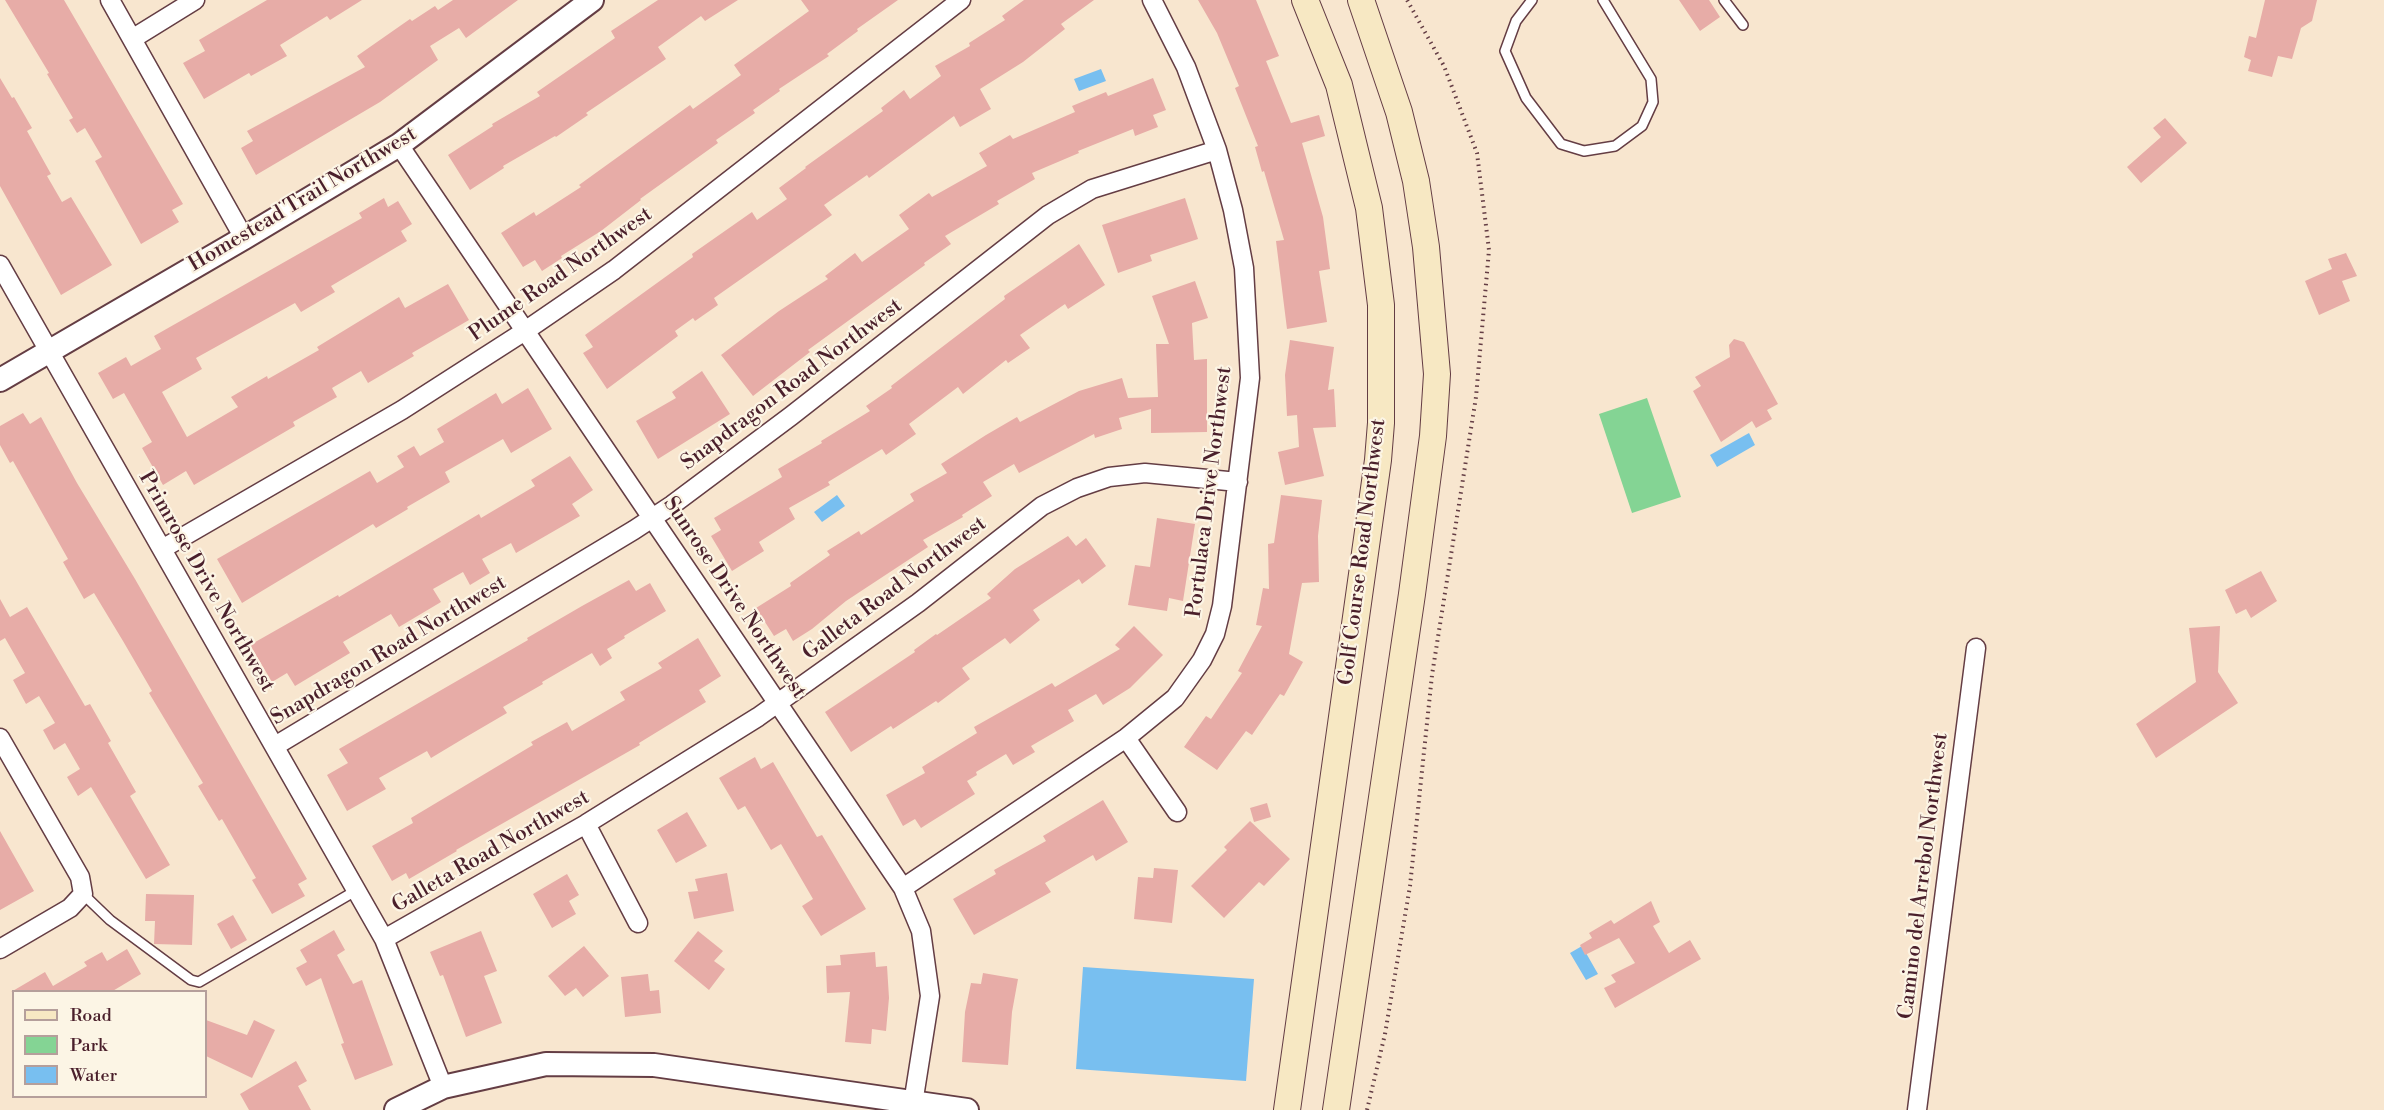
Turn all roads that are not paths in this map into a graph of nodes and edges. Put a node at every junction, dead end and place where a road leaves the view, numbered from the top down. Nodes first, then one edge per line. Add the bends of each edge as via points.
1 (110, 0) edge
2 (195, 0) edge
3 (592, 0) edge
4 (962, 0) edge
5 (1152, 0) edge
6 (1305, 0) edge
7 (1361, 0) edge
8 (1532, 0) edge
9 (1603, 0) edge
10 (1724, 0) edge
11 (1743, 25) dead end
12 (132, 39) junction
13 (399, 145) junction
14 (1216, 150) junction
15 (244, 238) junction
16 (0, 265) edge
17 (525, 331) junction
18 (48, 352) junction
19 (0, 380) edge
20 (1238, 482) junction
21 (653, 518) junction
22 (162, 549) junction
23 (1976, 648) dead end
24 (778, 703) junction
25 (0, 738) edge
26 (1126, 738) junction
27 (275, 746) junction
28 (1178, 812) dead end
29 (586, 824) junction
30 (903, 888) junction
31 (357, 890) junction
32 (83, 894) junction
33 (638, 923) dead end
34 (384, 939) junction
35 (0, 949) edge
36 (443, 1086) junction
37 (913, 1106) edge
38 (396, 1110) edge
39 (967, 1110) edge
40 (1287, 1110) edge
41 (1336, 1110) edge
42 (1917, 1110) edge

1 - 12 street
2 - 12 street
3 - 13 street, Homestead Trail Northwest
4 - 17 street, Plume Road Northwest via 614,270
5 - 14 street, Portulaca Drive Northwest via 1186,67
6 - 40 main road, Golf Course Road Northwest via 1339,85 1369,208 1381,305 1381,423
7 - 41 main road via 1400,112 1416,181 1437,375 1412,594
8 - 9 lane via 1516,21 1505,51 1526,98 1561,144 1584,151 1615,146 1642,126 1653,102 1651,79
10 - 11 lane
12 - 15 street
13 - 15 street, Homestead Trail Northwest
13 - 17 street, Sunrose Drive Northwest
14 - 20 street, Portulaca Drive Northwest via 1244,268 1250,378
14 - 21 street, Snapdragon Road Northwest via 1092,189 1048,215 791,416
15 - 18 street, Homestead Trail Northwest
16 - 18 street, Primrose Drive Northwest
17 - 21 street, Sunrose Drive Northwest
17 - 22 street, Plume Road Northwest via 402,410
18 - 19 street, Homestead Trail Northwest
18 - 22 street, Primrose Drive Northwest
20 - 24 street, Galleta Road Northwest via 1145,473 1109,477 1077,488 1042,506 918,603
20 - 26 street, Portulaca Drive Northwest via 1215,634 1175,698
21 - 24 street, Sunrose Drive Northwest
21 - 27 street, Snapdragon Road Northwest
22 - 27 street, Primrose Drive Northwest
23 - 42 street, Camino del Arrebol Northwest
24 - 29 street, Galleta Road Northwest
24 - 30 street, Sunrose Drive Northwest
25 - 32 street via 80,877
26 - 28 street
26 - 30 street, Portulaca Drive Northwest
27 - 31 street, Primrose Drive Northwest
29 - 33 street
29 - 34 street, Galleta Road Northwest
30 - 37 street, Sunrose Drive Northwest via 921,931 930,996
31 - 32 lane via 200,982 191,980 110,920
31 - 34 street, Primrose Drive Northwest
32 - 35 street via 70,908
34 - 36 street, Primrose Drive Northwest
36 - 37 street via 546,1064 654,1065
36 - 38 street
37 - 39 street

